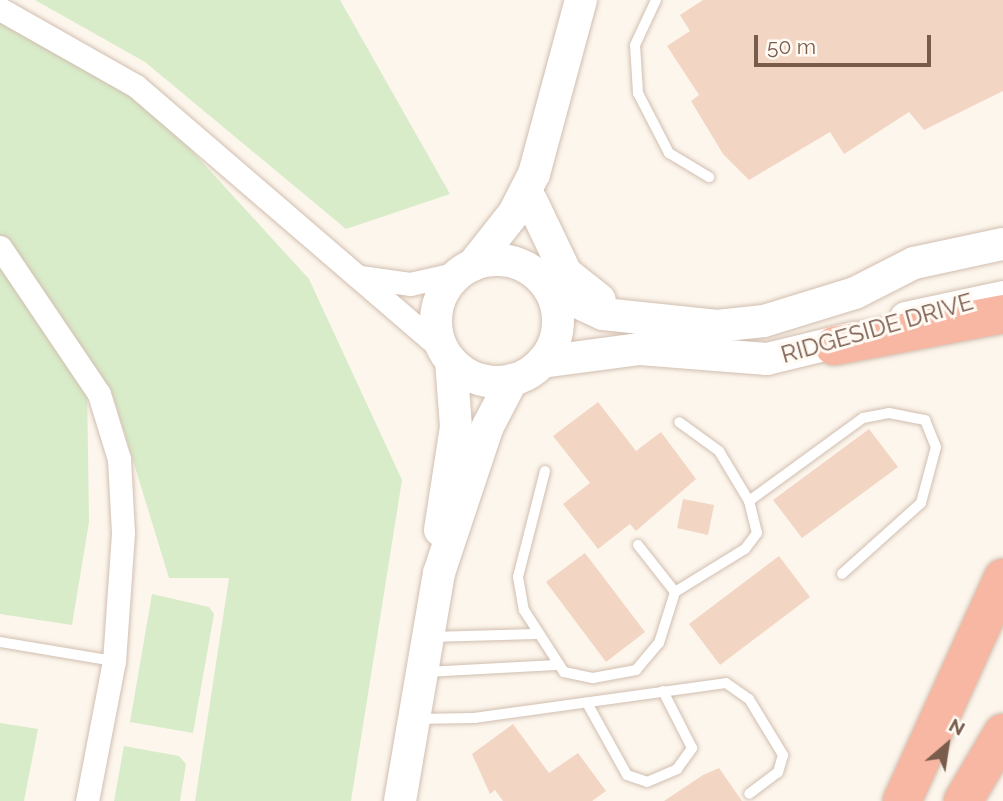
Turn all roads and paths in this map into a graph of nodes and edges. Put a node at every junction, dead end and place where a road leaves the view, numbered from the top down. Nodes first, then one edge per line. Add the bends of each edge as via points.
1 (580, 0) edge
2 (656, 0) edge
3 (0, 9) edge
4 (709, 177) dead end
5 (533, 187) junction
6 (1003, 244) edge
7 (0, 247) edge
8 (466, 269) junction
9 (360, 276) junction
10 (545, 282) junction
11 (1003, 297) edge
12 (1003, 314) edge
13 (634, 318) junction
14 (834, 346) junction
15 (447, 356) junction
16 (542, 362) junction
17 (512, 380) junction
18 (679, 422) dead end
19 (545, 471) dead end
20 (749, 501) junction
21 (638, 545) dead end
22 (439, 573) junction
23 (842, 574) dead end
24 (1003, 578) edge
25 (675, 592) junction
26 (536, 634) junction
27 (427, 637) junction
28 (0, 642) edge
29 (114, 660) junction
30 (556, 665) junction
31 (421, 672) junction
32 (663, 691) junction
33 (587, 703) junction
34 (413, 719) junction
35 (1003, 733) edge
36 (749, 794) dead end
37 (87, 801) edge
38 (400, 801) edge
39 (902, 801) edge
40 (963, 801) edge

1 - 5 street
2 - 4 lane via 635,45 638,93 663,145 688,170
3 - 9 street via 136,86 326,255
5 - 8 street
5 - 10 street
5 - 13 street via 566,273
6 - 13 street, RIDGESIDE DRIVE via 914,264 855,293 764,321 717,326
7 - 29 street via 99,394 119,459 123,533
8 - 9 street via 410,284
8 - 10 street via 508,261
8 - 15 street via 436,316
9 - 15 street
10 - 13 street, RIDGESIDE DRIVE via 579,306
10 - 16 street via 557,335
11 - 14 street, RIDGESIDE DRIVE via 954,303
12 - 14 highway
14 - 16 street, RIDGESIDE DRIVE via 767,359 640,349
15 - 17 street via 479,379
15 - 22 street via 456,427
16 - 17 street
17 - 22 street via 488,426
18 - 20 lane via 712,443
19 - 26 lane via 518,577 519,595
20 - 23 lane via 863,418 889,413 925,420 936,447 920,503
20 - 25 lane via 758,520 753,542
21 - 25 lane
22 - 27 street
24 - 39 highway
25 - 30 lane via 650,660 636,670 578,677
26 - 27 lane
26 - 30 lane
27 - 31 street
28 - 29 lane
29 - 37 street
30 - 31 lane
31 - 34 street
32 - 33 lane
32 - 33 lane via 692,748 677,769 647,782 627,775
32 - 36 lane via 726,683 749,699 783,755 778,772
33 - 34 lane
34 - 38 street
35 - 40 highway

